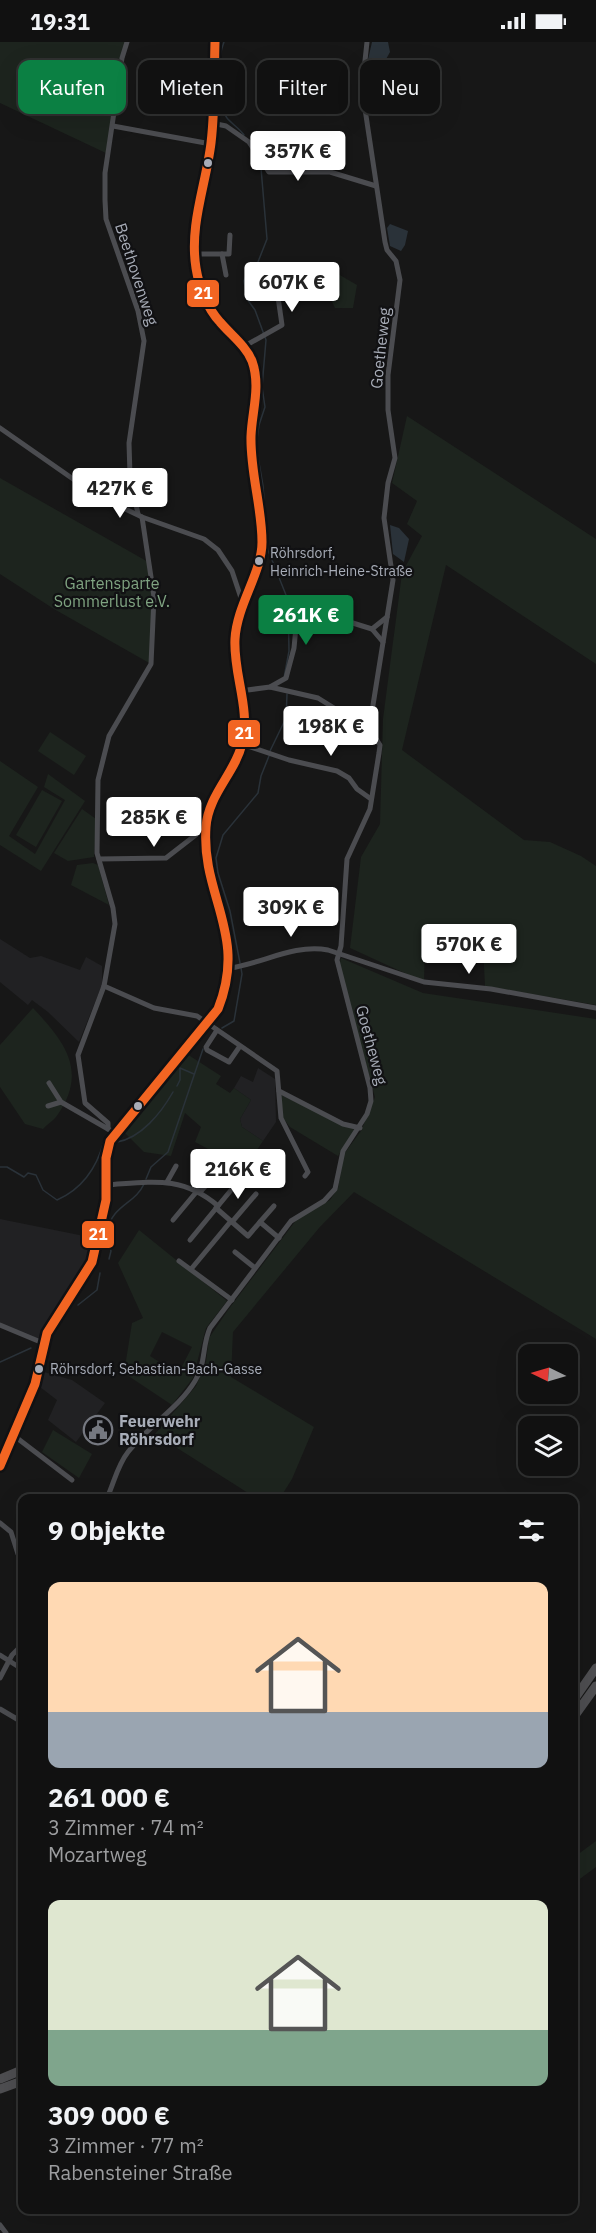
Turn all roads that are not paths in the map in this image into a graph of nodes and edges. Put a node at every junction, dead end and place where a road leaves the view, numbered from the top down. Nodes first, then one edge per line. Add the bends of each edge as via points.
1 (127, 42) edge
2 (215, 42) edge
3 (367, 42) edge
4 (212, 123) junction
5 (113, 126) junction
6 (211, 144) junction
7 (376, 186) junction
8 (230, 235) dead end
9 (194, 254) junction
10 (222, 254) junction
11 (226, 276) dead end
12 (275, 276) dead end
13 (243, 347) junction
14 (0, 428) edge
15 (140, 516) junction
16 (242, 601) junction
17 (387, 617) junction
18 (372, 629) junction
19 (383, 642) junction
20 (270, 687) junction
21 (240, 691) junction
22 (371, 731) junction
23 (242, 744) junction
24 (371, 799) junction
25 (206, 827) junction
26 (99, 859) junction
27 (339, 954) junction
28 (236, 967) junction
29 (104, 986) junction
30 (596, 1008) edge
31 (206, 1023) junction
32 (217, 1030) junction
33 (240, 1046) junction
34 (49, 1083) dead end
35 (279, 1091) junction
36 (61, 1102) junction
37 (48, 1106) dead end
38 (360, 1128) junction
39 (111, 1131) junction
40 (226, 1162) dead end
41 (176, 1166) dead end
42 (304, 1176) dead end
43 (242, 1178) dead end
44 (167, 1182) junction
45 (107, 1185) junction
46 (200, 1190) junction
47 (256, 1194) dead end
48 (274, 1206) dead end
49 (217, 1207) junction
50 (173, 1220) dead end
51 (232, 1222) junction
52 (260, 1222) junction
53 (279, 1238) junction
54 (190, 1240) dead end
55 (235, 1252) dead end
56 (179, 1261) dead end
57 (192, 1268) junction
58 (255, 1268) junction
59 (232, 1300) junction
60 (0, 1325) edge
61 (43, 1343) junction
62 (13, 1435) junction
63 (0, 1466) edge
64 (72, 1480) dead end
65 (108, 1494) edge
66 (0, 1523) edge
67 (18, 1554) dead end
68 (18, 1649) edge
69 (0, 1655) edge
70 (9, 1662) junction
71 (18, 1667) edge
72 (596, 1668) edge
73 (0, 1678) edge
74 (596, 1686) edge
75 (578, 1694) edge
76 (0, 1709) edge
77 (578, 1711) edge
78 (18, 1720) edge
79 (18, 2072) edge
80 (0, 2079) edge
81 (18, 2083) edge
82 (0, 2090) edge
83 (0, 2225) edge
84 (6, 2233) edge

1 - 5 street, Beethovenweg
2 - 4 street
3 - 7 street, Goetheweg via 362,89
4 - 6 street
4 - 7 street via 226,126 249,142 270,172 330,172
5 - 6 street
5 - 15 street, Beethovenweg via 105,173 106,219 138,311 144,341 129,443 130,475
6 - 9 street via 195,223
7 - 17 street, Goetheweg via 387,250 396,261 400,280 388,375 388,410 395,449 385,504 387,551 393,572
8 - 10 street via 229,254
9 - 10 street
9 - 13 street via 199,283 210,309
10 - 11 street
12 - 13 street via 282,325
13 - 16 street via 257,383 251,448 262,544
14 - 15 street via 96,495
15 - 16 street via 204,539 218,550
15 - 26 street, Beethovenweg via 154,597 151,664 105,748 96,809
16 - 21 street via 234,656
17 - 18 street
17 - 19 street, Goetheweg
18 - 19 street
18 - 20 street via 297,606 294,648 284,680
19 - 22 street, Goetheweg
20 - 21 street
20 - 22 street via 318,698
21 - 23 street via 245,719
22 - 24 street, Goetheweg via 380,745
23 - 24 street via 337,771
23 - 25 street via 214,800
24 - 27 street, Goetheweg via 347,859
25 - 26 street via 166,858
25 - 28 street via 208,854
26 - 29 street, Beethovenweg via 115,924
27 - 28 street via 304,947
27 - 30 street via 424,982 491,989
27 - 38 street, Goetheweg via 337,968 371,1094
28 - 31 street via 225,996
29 - 31 street via 154,1008 197,1016
29 - 39 street, Beethovenweg via 78,1063 85,1103 108,1122
31 - 32 street
31 - 39 street
32 - 33 street
32 - 33 street via 207,1050 229,1062
33 - 35 street via 277,1071
34 - 36 street
35 - 38 street via 343,1124
35 - 42 street via 281,1118 308,1172
36 - 37 street
36 - 39 street
38 - 53 street, Goetheweg via 343,1151 331,1196 291,1221
39 - 45 street
40 - 46 street
41 - 44 street
43 - 49 street
44 - 45 street
44 - 46 street
45 - 61 street via 92,1262
46 - 49 street
46 - 50 street
47 - 51 street
48 - 52 street
49 - 51 street
49 - 54 street
51 - 52 street via 249,1236
51 - 57 street
52 - 53 street
53 - 58 street, Goetheweg
55 - 58 street
56 - 57 street
57 - 59 street
58 - 59 street, Goetheweg
59 - 65 street, Goetheweg via 205,1338 203,1364 196,1380 129,1451
60 - 61 street
61 - 62 street via 35,1384
62 - 63 street
62 - 64 street
66 - 67 street via 11,1532
68 - 70 street
69 - 70 street
70 - 71 street
70 - 73 street
72 - 75 highway
74 - 77 highway
76 - 78 street
79 - 80 highway
81 - 82 highway
83 - 84 street

